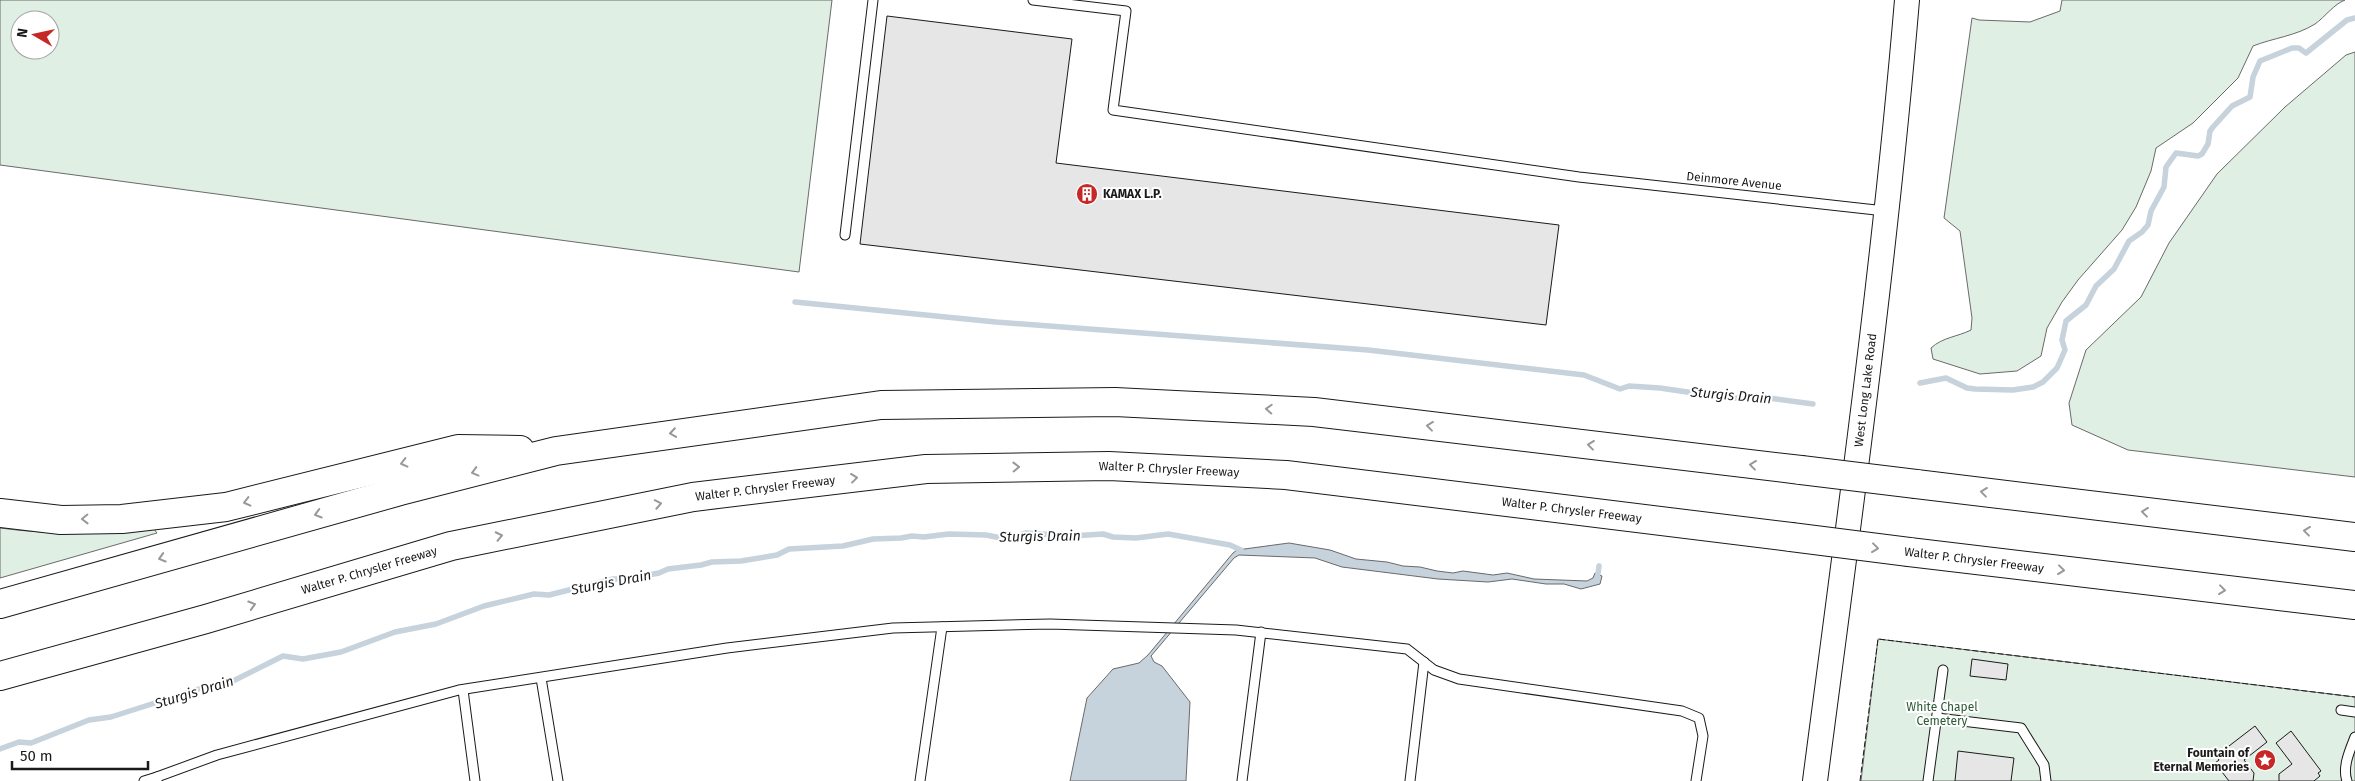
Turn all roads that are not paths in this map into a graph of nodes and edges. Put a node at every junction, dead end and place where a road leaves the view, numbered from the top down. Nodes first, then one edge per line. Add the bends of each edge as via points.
1 (873, 0) edge
2 (1033, 0) edge
3 (1907, 0) edge
4 (1886, 211) junction
5 (845, 235) dead end
6 (556, 451) junction
7 (0, 513) edge
8 (2355, 537) edge
9 (0, 604) edge
10 (2355, 606) edge
11 (206, 619) junction
12 (942, 627) junction
13 (1261, 632) junction
14 (1424, 662) junction
15 (1943, 670) dead end
16 (0, 676) edge
17 (541, 678) junction
18 (463, 690) junction
19 (0, 695) edge
20 (2341, 710) dead end
21 (2355, 712) edge
22 (1936, 718) junction
23 (2355, 737) edge
24 (157, 779) edge
25 (144, 781) edge
26 (475, 781) edge
27 (558, 781) edge
28 (920, 781) edge
29 (1242, 781) edge
30 (1410, 781) edge
31 (1696, 781) edge
32 (1815, 781) edge
33 (1928, 781) edge
34 (2046, 781) edge
35 (2347, 781) edge

1 - 5 lane
2 - 4 lane, Deinmore Avenue via 1126,11 1113,110 1579,177
3 - 4 main road, West Long Lake Road
4 - 32 main road, West Long Lake Road
6 -> 7 highway via 458,449 226,507 122,519 61,520
8 -> 6 highway, bridge via 1314,412 1115,402 881,405
6 -> 9 highway
11 -> 10 highway, Walter P. Chrysler Freeway, bridge via 469,542 693,498 926,469 1109,466 1286,475
11 - 16 highway, Walter P. Chrysler Freeway
11 - 19 highway
12 - 13 lane via 1050,624
12 - 17 lane via 893,628 737,647
12 - 28 lane
13 - 14 lane via 1407,649
13 - 29 lane
14 - 30 lane
14 - 31 lane via 1434,670 1459,679 1682,711 1699,718 1702,736
15 - 22 lane
17 - 18 lane
17 - 27 lane
18 - 24 lane via 217,755
18 - 26 lane
20 - 21 lane
22 - 33 lane
22 - 34 lane via 2021,728 2044,765
23 - 35 lane via 2348,754
24 - 25 lane

